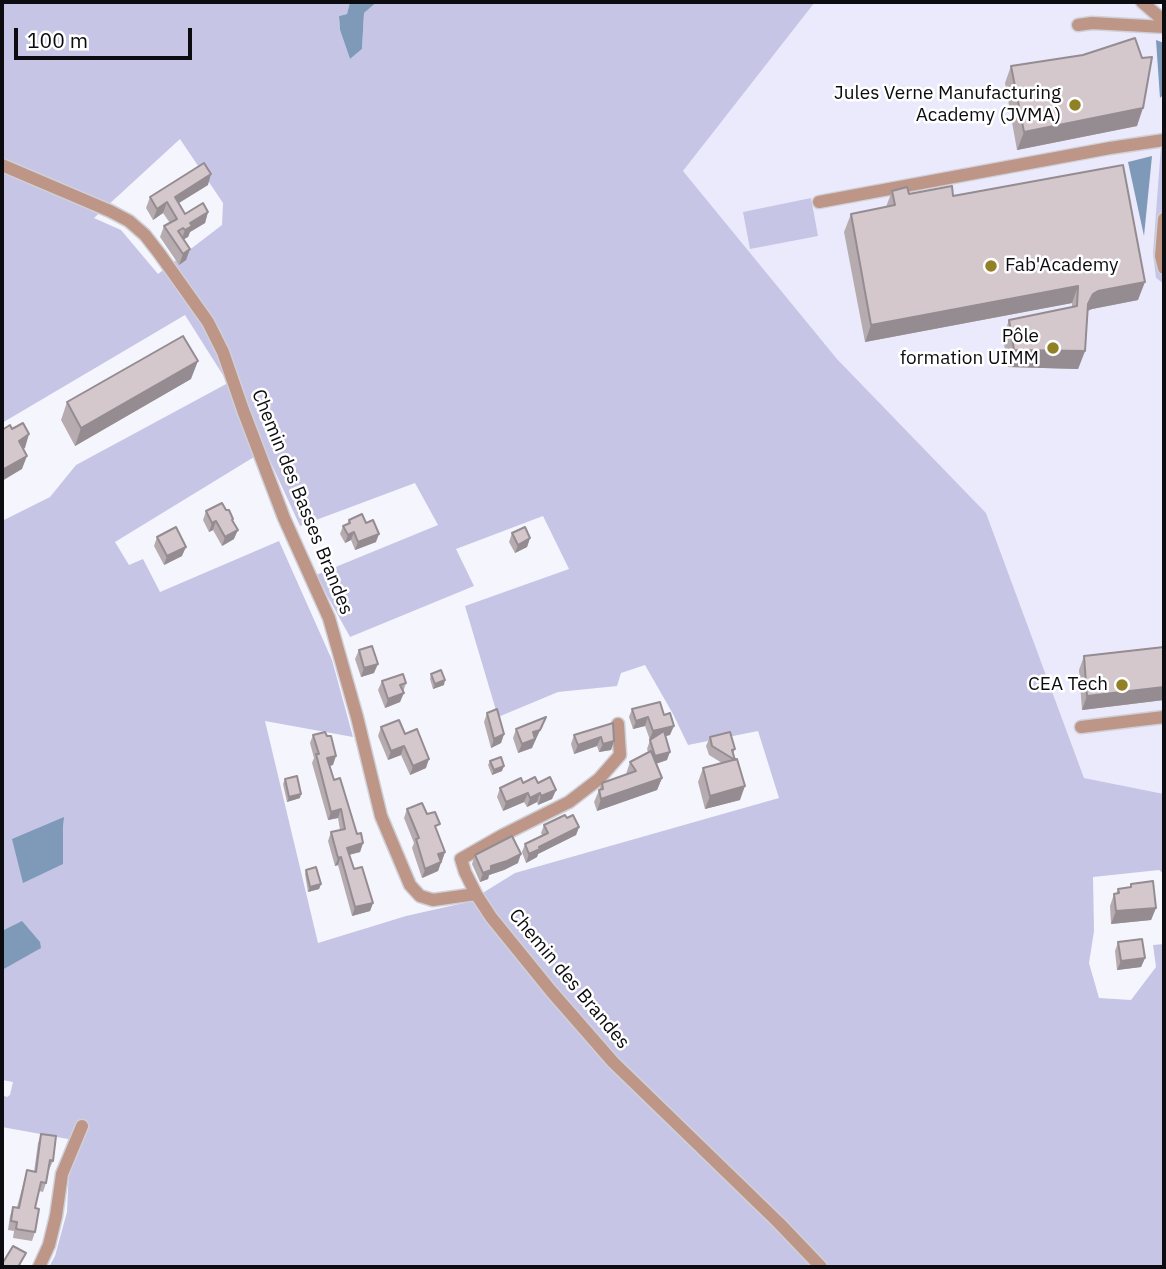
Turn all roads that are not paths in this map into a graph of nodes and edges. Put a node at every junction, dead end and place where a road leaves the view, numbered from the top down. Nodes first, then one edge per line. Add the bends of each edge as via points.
1 (1142, 2) edge
2 (1164, 21) edge
3 (1078, 25) dead end
4 (1164, 27) edge
5 (1164, 140) edge
6 (2, 165) edge
7 (819, 202) dead end
8 (1164, 219) edge
9 (1164, 268) edge
10 (1164, 717) edge
11 (618, 724) dead end
12 (1081, 727) dead end
13 (476, 894) junction
14 (82, 1126) dead end
15 (40, 1267) edge
16 (821, 1267) edge

1 - 2 street
3 - 4 street
5 - 7 street
6 - 13 street, Chemin des Basses Brandes via 129,221 145,235 208,322 284,518 329,618 381,816 410,885 420,896 433,900
8 - 9 street
10 - 12 street
11 - 13 street, Chemin des Brandes via 620,755 600,779 569,802 461,859
13 - 16 street, Chemin des Brandes via 551,992 613,1062
14 - 15 street via 62,1174 56,1216

